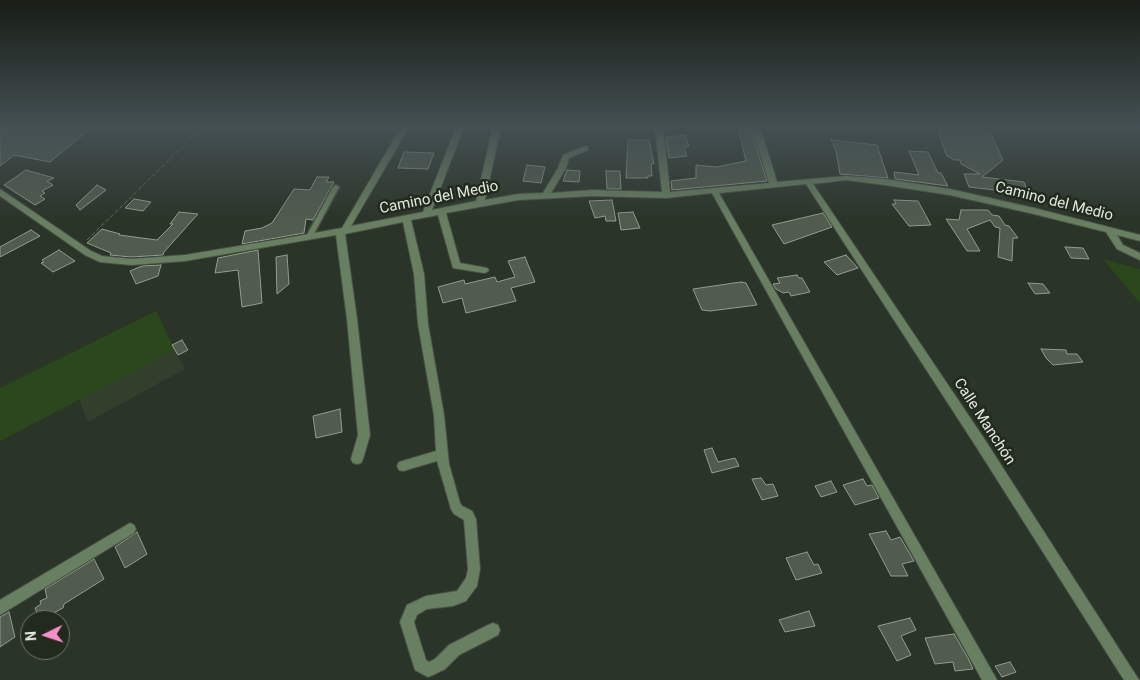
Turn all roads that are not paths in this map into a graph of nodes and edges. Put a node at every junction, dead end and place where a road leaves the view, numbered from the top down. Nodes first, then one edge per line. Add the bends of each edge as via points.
1 (386, 159) edge
2 (448, 159) edge
3 (490, 159) edge
4 (565, 159) edge
5 (662, 159) edge
6 (766, 159) edge
7 (808, 182) junction
8 (774, 186) junction
9 (336, 187) dead end
10 (0, 192) edge
11 (715, 192) junction
12 (545, 196) junction
13 (666, 196) junction
14 (480, 203) junction
15 (441, 212) junction
16 (426, 215) junction
17 (407, 219) junction
18 (1109, 230) junction
19 (342, 231) junction
20 (309, 237) junction
21 (1140, 238) edge
22 (1140, 257) edge
23 (484, 270) dead end
24 (443, 454) junction
25 (357, 460) dead end
26 (403, 466) dead end
27 (130, 528) dead end
28 (0, 608) edge
29 (493, 630) dead end
30 (990, 680) edge
31 (1132, 680) edge

1 - 19 street
2 - 16 street
3 - 14 street
4 - 12 street
5 - 13 street
6 - 8 street
7 - 8 street, Camino del Medio
7 - 18 street, Camino del Medio via 846,178 885,182 991,200
7 - 31 street, Calle Manchón
8 - 11 street, Camino del Medio
9 - 20 lane
10 - 20 street, Camino del Medio via 100,258 131,262 185,258
11 - 13 street, Camino del Medio
11 - 30 street
12 - 13 street, Camino del Medio via 592,193
12 - 14 street, Camino del Medio
14 - 15 street, Camino del Medio
15 - 16 street, Camino del Medio
15 - 23 street via 456,266
16 - 17 street, Camino del Medio
17 - 19 street, Camino del Medio
17 - 24 street via 418,274
18 - 21 street, Camino del Medio
18 - 22 street via 1120,247
19 - 20 street, Camino del Medio
19 - 25 street via 364,435
24 - 26 street
24 - 29 street via 452,498 458,510 470,519 474,569 472,581 462,596 426,603 412,610 406,622 414,651 420,666 428,670 440,664 454,650
27 - 28 street

